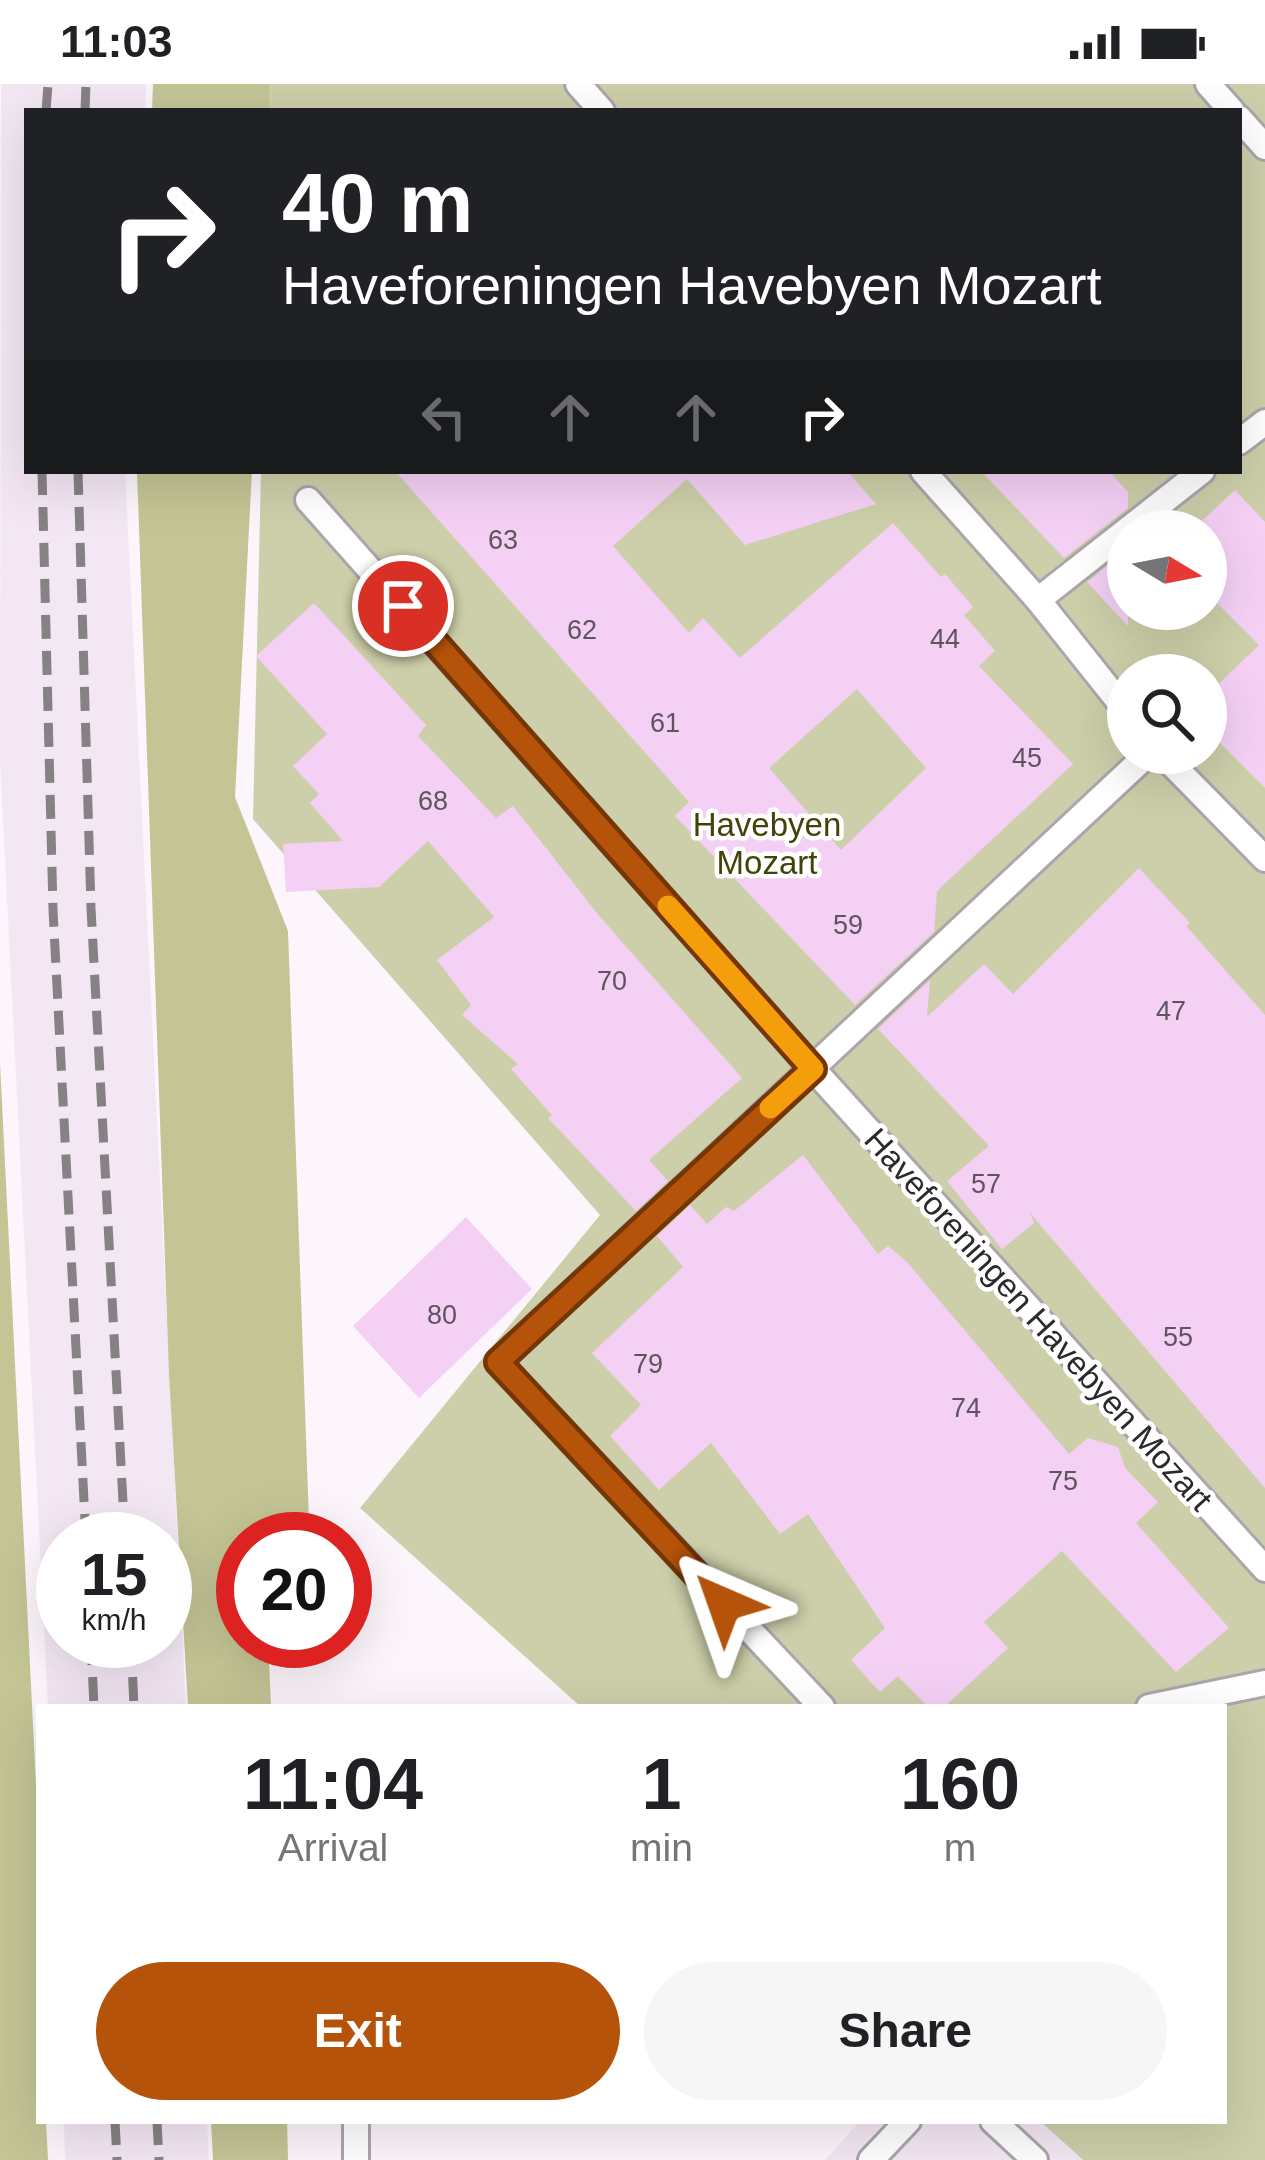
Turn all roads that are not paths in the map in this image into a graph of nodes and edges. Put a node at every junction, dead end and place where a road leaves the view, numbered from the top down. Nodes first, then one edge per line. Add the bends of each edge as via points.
1 (578, 84) edge
2 (1208, 84) edge
3 (599, 108) edge
4 (1229, 108) edge
5 (1242, 121) edge
6 (1265, 147) edge
7 (926, 474) edge
8 (1198, 474) edge
9 (308, 500) dead end
10 (1038, 600) junction
11 (1107, 687) edge
12 (1127, 774) edge
13 (1182, 774) edge
14 (1265, 859) edge
15 (813, 1069) junction
16 (1265, 1569) edge
17 (1265, 1682) edge
18 (819, 1704) edge
19 (1163, 1704) edge
20 (356, 2124) edge
21 (905, 2124) edge
22 (996, 2124) edge
23 (356, 2160) edge
24 (872, 2160) edge
25 (1035, 2160) edge

1 - 3 lane
2 - 4 lane
5 - 6 lane
7 - 10 lane
8 - 10 lane
9 - 15 lane, Haveforeningen Havebyen Mozart
10 - 11 lane
12 - 15 lane
13 - 14 lane
15 - 16 lane, Haveforeningen Havebyen Mozart
15 - 18 lane via 498,1362
17 - 19 lane
20 - 23 lane
21 - 24 lane
22 - 25 lane

